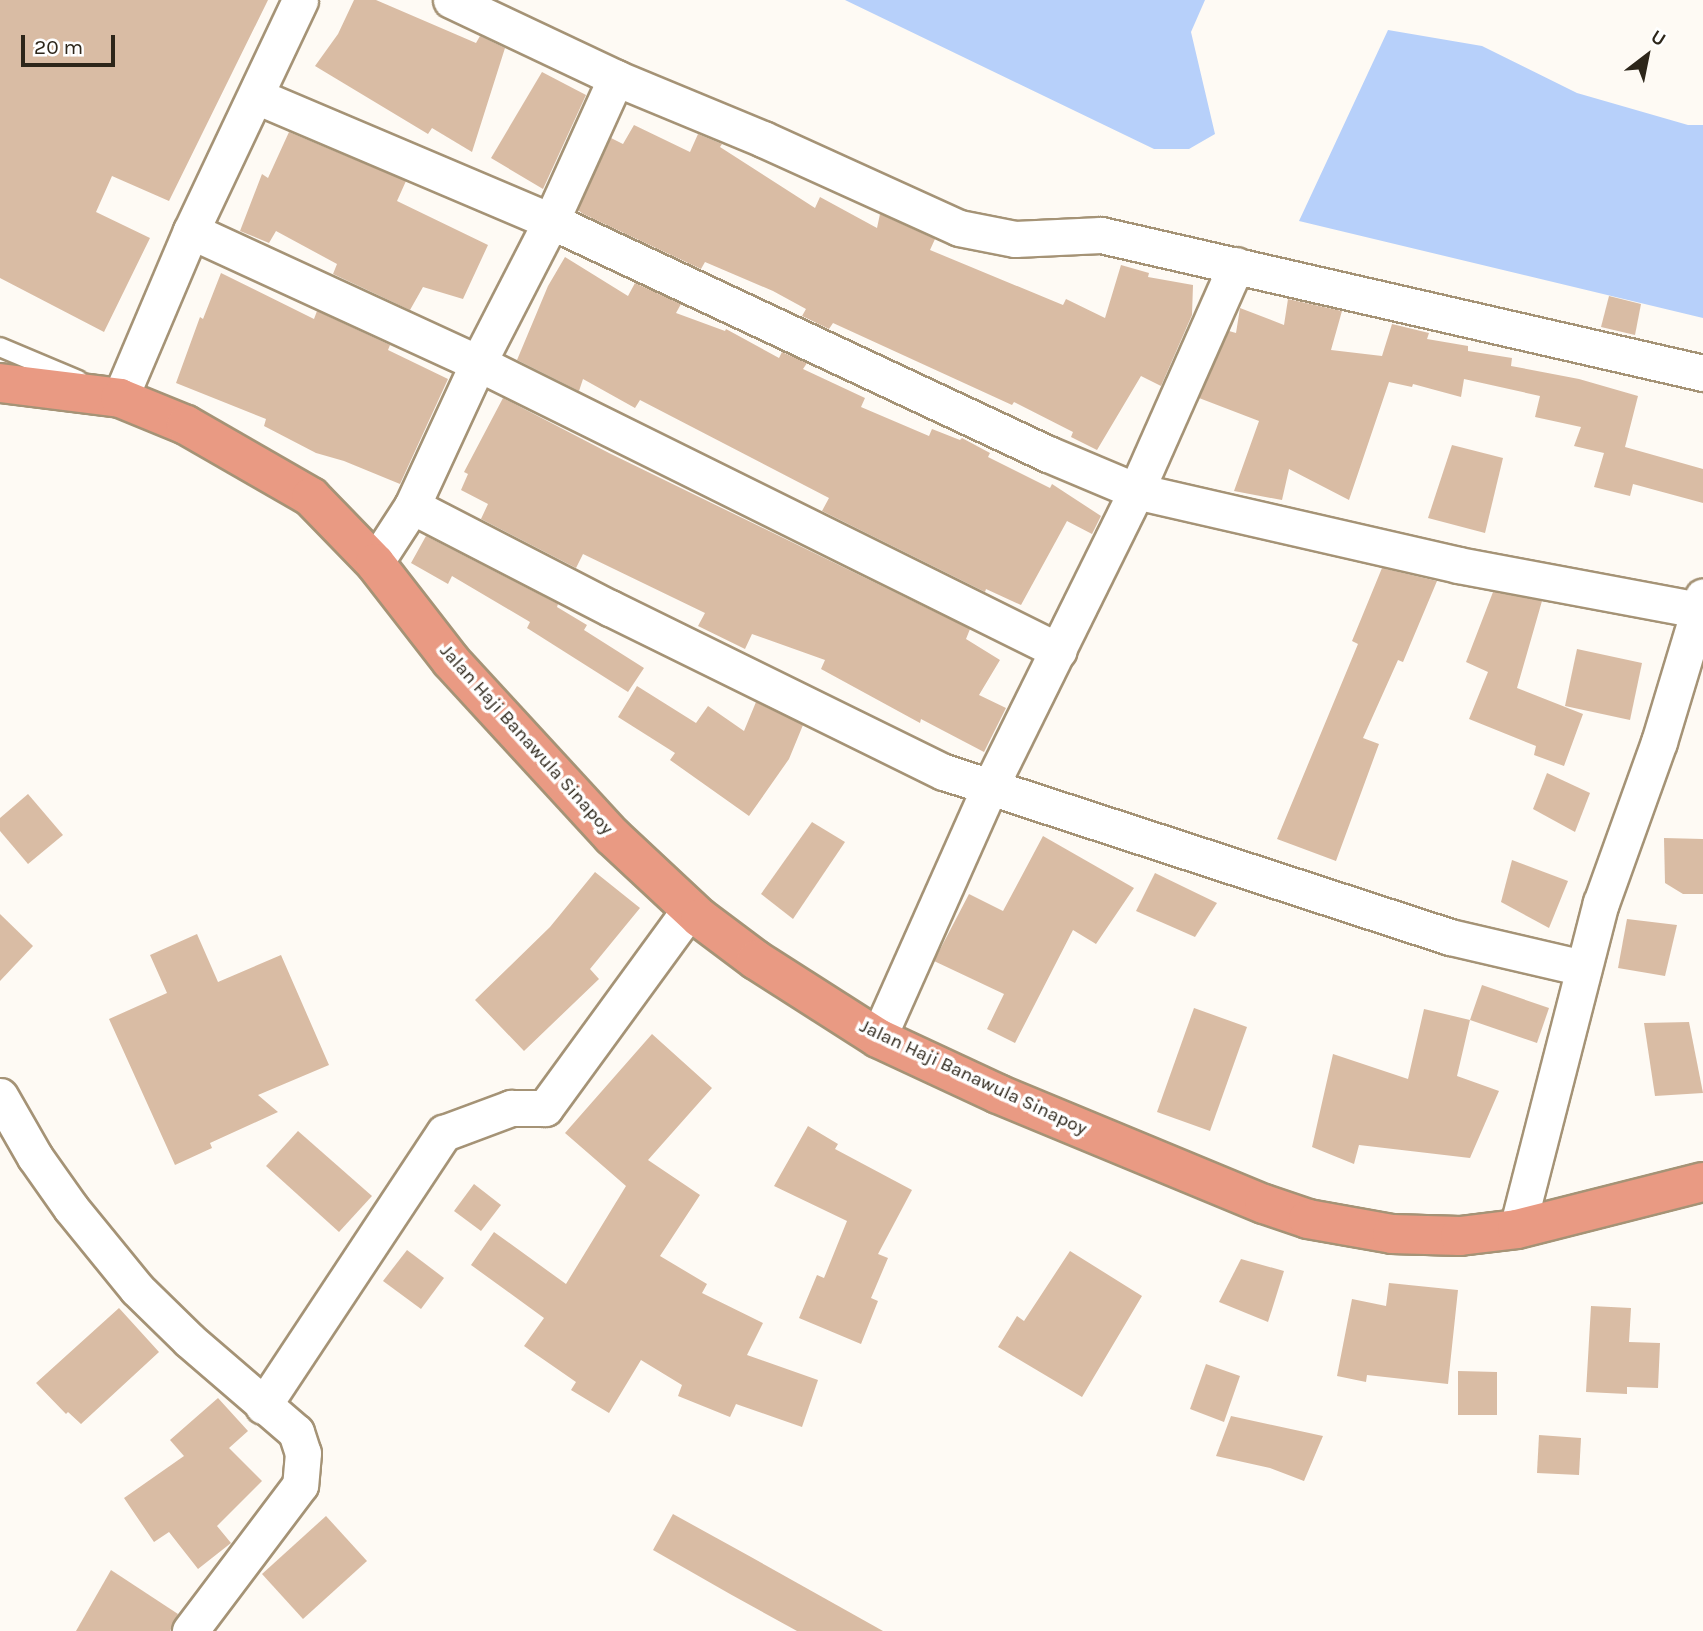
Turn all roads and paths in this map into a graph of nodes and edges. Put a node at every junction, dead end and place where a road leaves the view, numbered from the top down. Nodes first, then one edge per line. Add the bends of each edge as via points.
1 (300, 0) edge
2 (451, 0) edge
3 (616, 78) junction
4 (256, 96) junction
5 (551, 221) junction
6 (191, 231) junction
7 (1236, 265) junction
8 (0, 347) edge
9 (478, 362) junction
10 (1703, 373) edge
11 (0, 383) edge
12 (120, 398) junction
13 (1136, 491) junction
14 (412, 506) junction
15 (375, 563) junction
16 (1702, 606) edge
17 (1059, 651) junction
18 (989, 789) junction
19 (690, 909) junction
20 (1583, 968) junction
21 (878, 1038) junction
22 (0, 1096) edge
23 (1703, 1182) edge
24 (1517, 1229) junction
25 (263, 1406) junction
26 (190, 1631) edge

1 - 4 street
2 - 3 street
3 - 5 street
3 - 7 street via 959,228 1015,239 1101,235
4 - 5 street
4 - 6 street
5 - 9 street
5 - 13 street
6 - 9 street
6 - 12 street
7 - 10 street
7 - 13 street
8 - 12 lane
9 - 14 street
9 - 17 street
11 - 12 highway, Jalan Haji Banawula Sinapoy
12 - 15 highway, Jalan Haji Banawula Sinapoy via 186,425 311,497
13 - 16 street via 1458,565
13 - 17 street
14 - 15 street
14 - 18 street via 902,754
15 - 19 highway, Jalan Haji Banawula Sinapoy via 451,661 541,761
16 - 20 street
17 - 18 street
18 - 20 street via 1450,937
18 - 21 street
19 - 21 highway, Jalan Haji Banawula Sinapoy via 756,960
19 - 25 street via 545,1108 511,1108 444,1133
20 - 24 street
21 - 24 highway, Jalan Haji Banawula Sinapoy via 1083,1129 1308,1219 1392,1234 1460,1236
22 - 25 street via 71,1208 137,1289
23 - 24 highway, Jalan Haji Banawula Sinapoy
25 - 26 street via 296,1432 303,1454 300,1485

